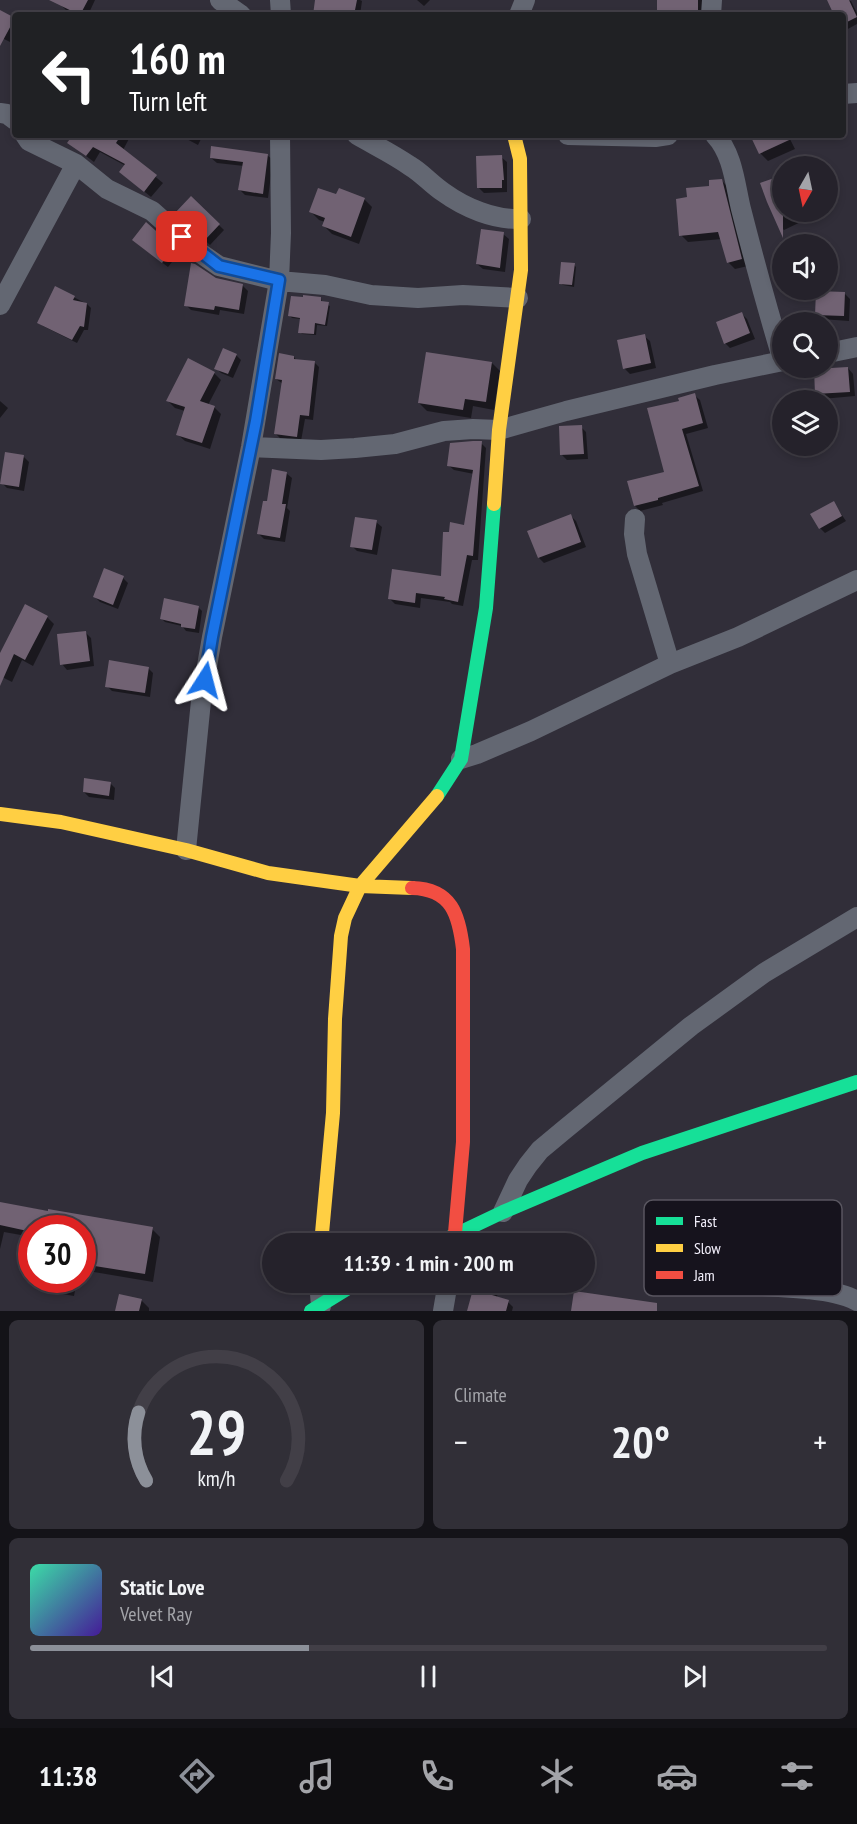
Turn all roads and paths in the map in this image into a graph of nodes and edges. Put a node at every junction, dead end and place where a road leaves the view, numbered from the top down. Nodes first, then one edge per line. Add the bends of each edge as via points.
1 (220, 0) edge
2 (238, 12) edge
3 (27, 138) edge
4 (280, 138) edge
5 (362, 138) edge
6 (515, 138) edge
7 (718, 138) edge
8 (76, 164) junction
9 (521, 219) junction
10 (279, 280) junction
11 (518, 298) junction
12 (0, 304) edge
13 (857, 347) edge
14 (838, 351) edge
15 (500, 430) junction
16 (251, 447) junction
17 (635, 519) dead end
18 (857, 580) edge
19 (670, 664) junction
20 (461, 759) junction
21 (0, 814) edge
22 (186, 850) junction
23 (360, 886) junction
24 (857, 918) edge
25 (857, 1082) edge
26 (503, 1212) junction
27 (322, 1233) edge
28 (455, 1233) edge
29 (465, 1233) edge
30 (318, 1293) edge
31 (340, 1293) edge
32 (446, 1293) edge
33 (840, 1296) edge
34 (857, 1301) edge
35 (316, 1308) edge
36 (443, 1311) edge

1 - 2 street
3 - 8 street
4 - 10 street
5 - 9 street via 411,166 459,202 482,213
6 - 9 street via 520,159
7 - 15 street via 729,159 783,362 715,375
8 - 10 street via 106,189 152,211 219,266
8 - 12 street
9 - 11 street
10 - 11 street via 371,295
10 - 16 street
11 - 15 street
13 - 14 street
15 - 16 street via 444,431 395,444 355,448
15 - 20 street via 486,608
16 - 22 street via 201,701
17 - 19 street via 637,554
18 - 19 street via 738,637
19 - 20 street via 522,735
20 - 23 street via 438,796
21 - 22 street via 61,822
22 - 23 street via 268,873
23 - 27 street via 349,906 341,936 333,1113
23 - 28 street via 420,888 443,896 457,915 461,932 463,1142
24 - 26 street via 764,973 691,1026 564,1130 528,1165
25 - 26 street via 642,1154
26 - 29 street
30 - 35 street
31 - 35 street
32 - 36 street
33 - 34 street

